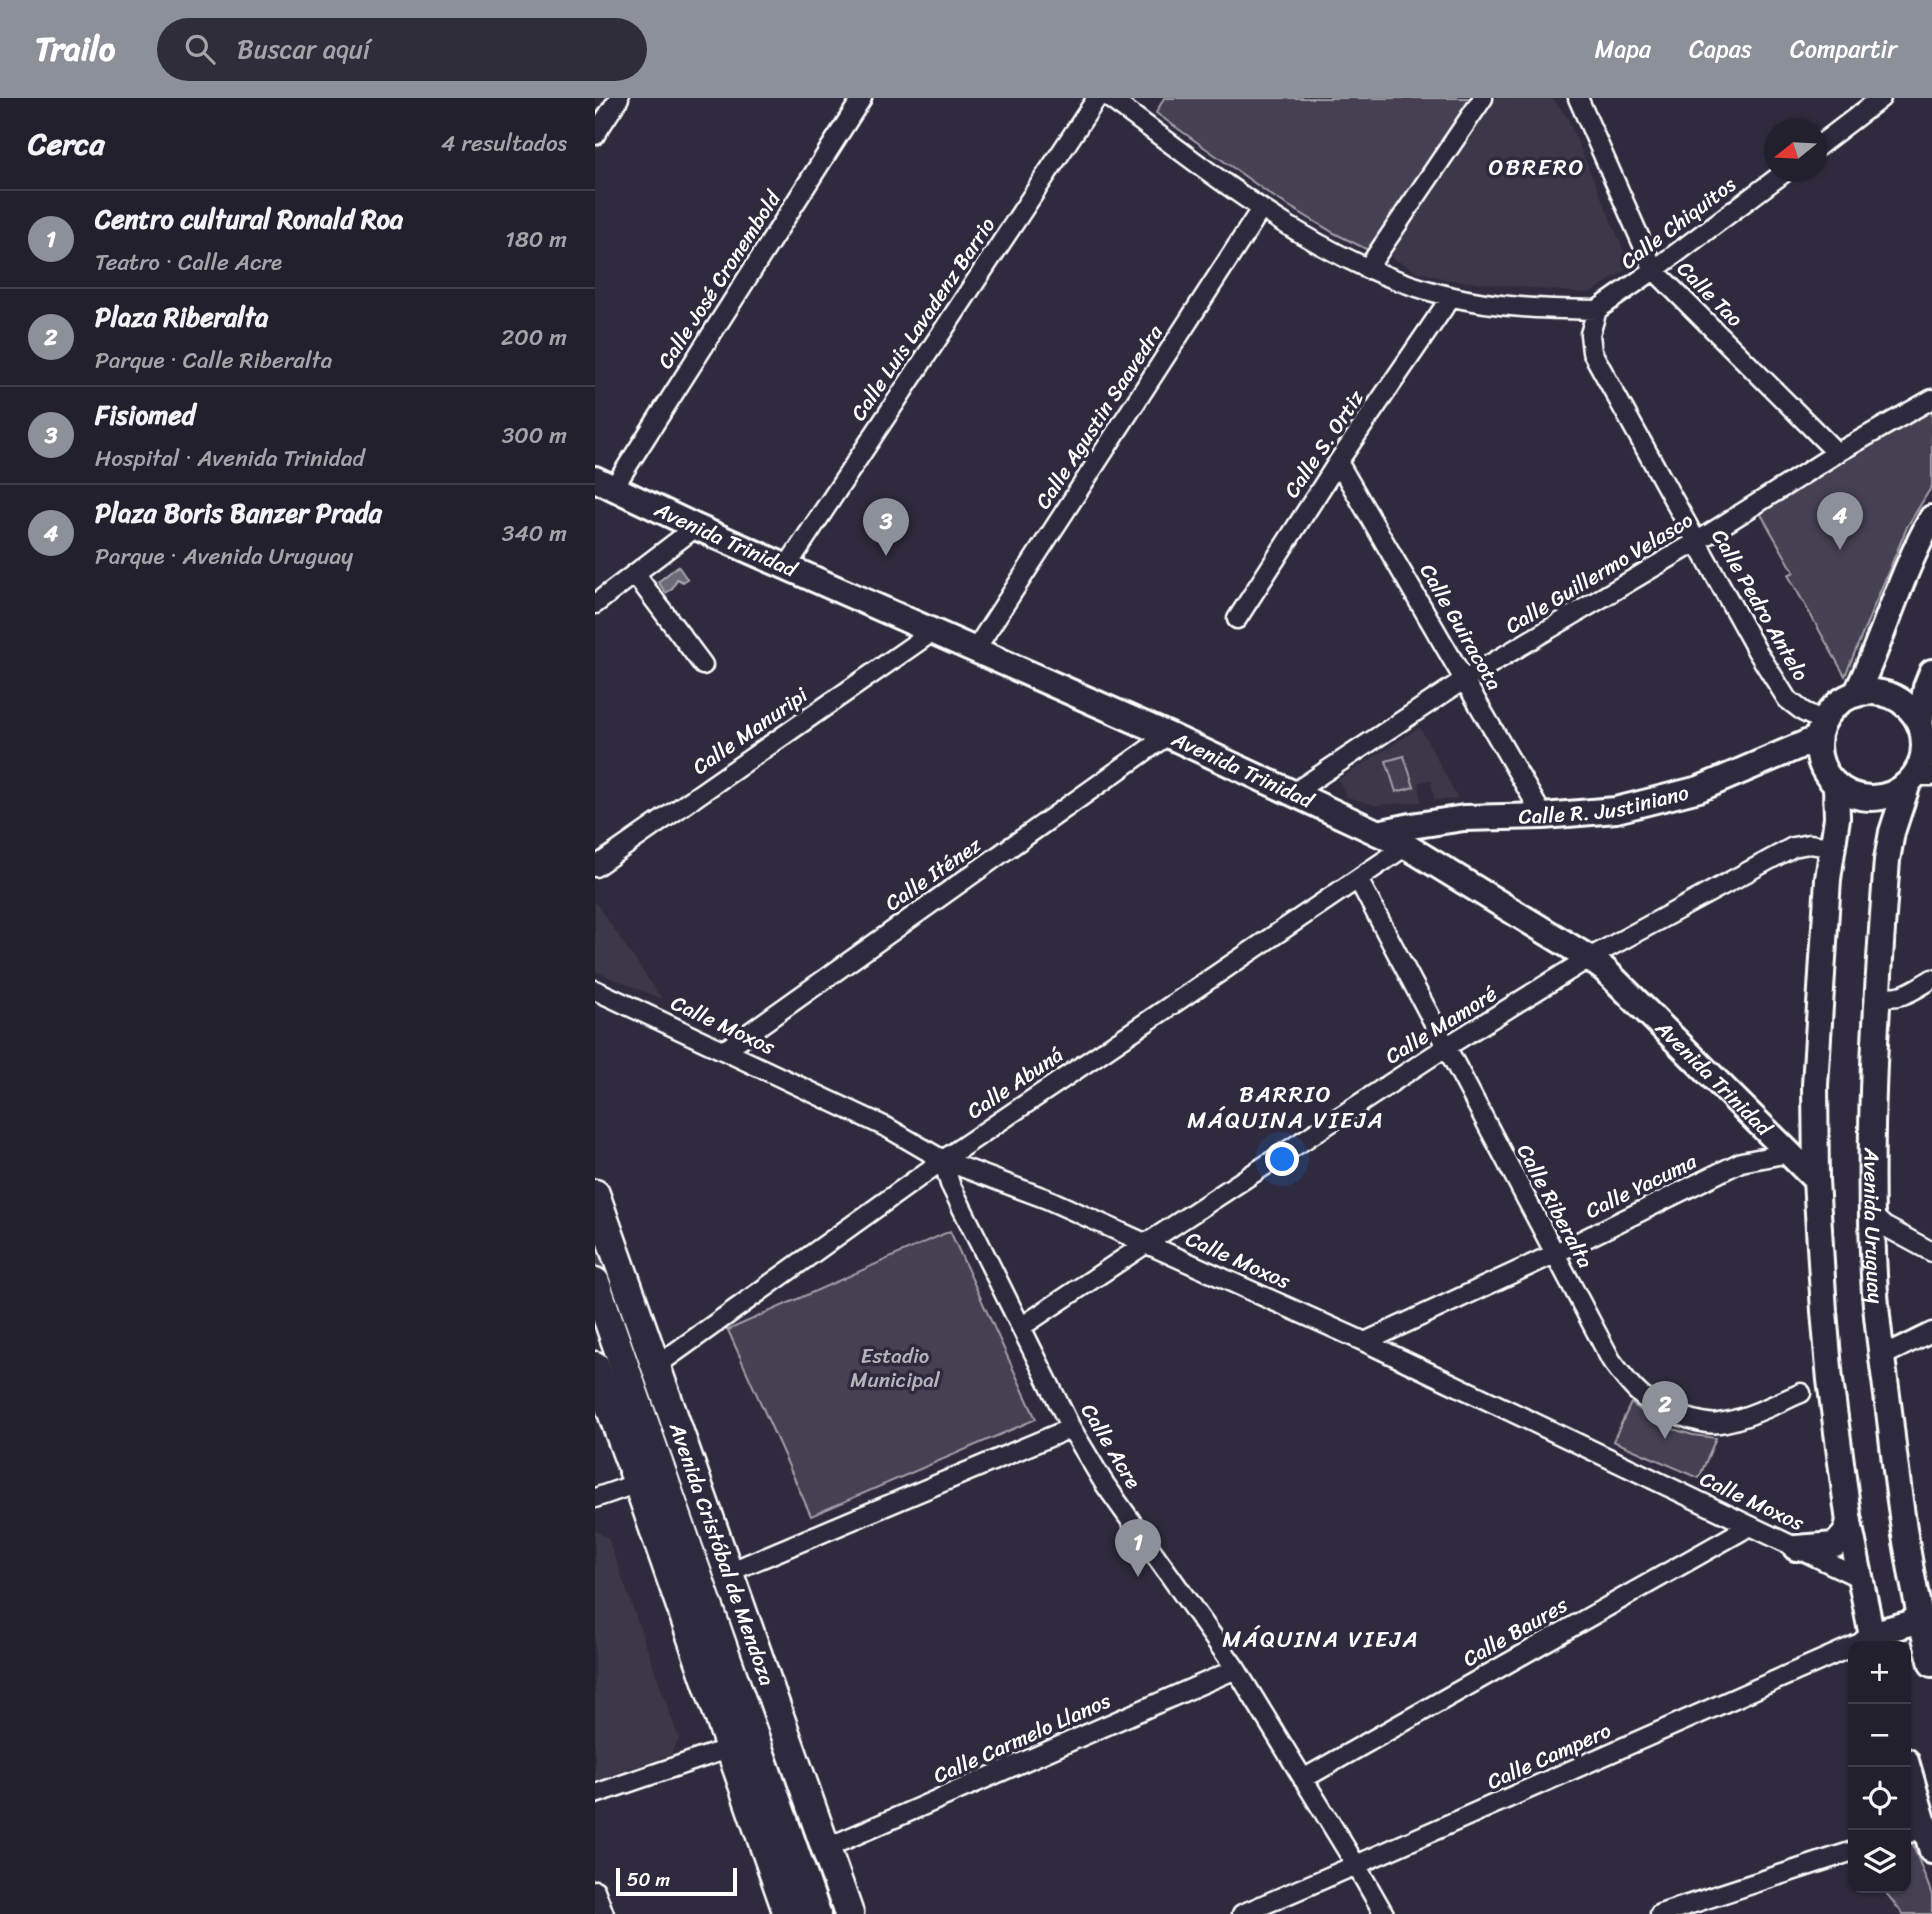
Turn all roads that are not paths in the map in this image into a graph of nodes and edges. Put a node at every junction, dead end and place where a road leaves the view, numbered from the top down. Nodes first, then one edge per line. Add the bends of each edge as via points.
1 (619, 98) edge
2 (862, 98) edge
3 (1097, 98) edge
4 (1109, 98) edge
5 (1483, 98) edge
6 (1578, 98) edge
7 (1881, 98) edge
8 (595, 135) edge
9 (1827, 139) edge
10 (1772, 182) edge
11 (1261, 209) junction
12 (1367, 269) junction
13 (1654, 270) junction
14 (1451, 297) junction
15 (1597, 310) junction
16 (1932, 400) edge
17 (1837, 453) junction
18 (1338, 462) junction
19 (605, 483) edge
20 (1932, 518) edge
21 (696, 527) junction
22 (1696, 542) junction
23 (787, 566) junction
24 (635, 574) junction
25 (595, 604) edge
26 (1237, 619) dead end
27 (932, 632) junction
28 (975, 650) junction
29 (703, 665) dead end
30 (1932, 672) edge
31 (1465, 679) junction
32 (1856, 694) junction
33 (1920, 725) junction
34 (1821, 729) junction
35 (1168, 735) junction
36 (1918, 779) edge
37 (1836, 785) junction
38 (1293, 793) junction
39 (1543, 816) junction
40 (1464, 818) junction
41 (1378, 833) junction
42 (1406, 846) junction
43 (1833, 847) junction
44 (595, 867) edge
45 (1455, 876) junction
46 (1358, 879) junction
47 (1589, 958) junction
48 (1932, 979) edge
49 (595, 990) edge
50 (1876, 995) junction
51 (1446, 1047) junction
52 (725, 1051) junction
53 (1789, 1153) junction
54 (943, 1160) junction
55 (1816, 1180) junction
56 (595, 1194) edge
57 (1872, 1215) junction
58 (1147, 1243) junction
59 (1932, 1252) edge
60 (1554, 1254) junction
61 (595, 1282) edge
62 (1021, 1327) junction
63 (1932, 1332) edge
64 (1365, 1342) junction
65 (1883, 1356) junction
66 (656, 1366) junction
67 (595, 1367) edge
68 (1801, 1393) dead end
69 (1071, 1428) junction
70 (638, 1483) junction
71 (595, 1498) edge
72 (1849, 1522) junction
73 (1749, 1526) junction
74 (1796, 1548) junction
75 (729, 1572) junction
76 (1860, 1578) junction
77 (1928, 1613) edge
78 (1873, 1640) edge
79 (1932, 1664) edge
80 (1236, 1669) junction
81 (730, 1748) junction
82 (1907, 1767) edge
83 (1303, 1779) junction
84 (595, 1794) edge
85 (1921, 1838) edge
86 (825, 1848) junction
87 (1848, 1853) edge
88 (1356, 1866) junction
89 (595, 1890) edge
90 (604, 1914) edge
91 (788, 1914) edge
92 (816, 1914) edge
93 (849, 1914) edge
94 (1242, 1914) edge
95 (1384, 1914) edge
96 (1660, 1914) edge

1 - 8 street
2 - 19 street, Calle José Cronembold
3 - 23 street, Calle Luis Lavadenz Barrio
4 - 11 street
5 - 12 street
6 - 13 street, Calle Tao
7 - 9 street
10 - 13 street, Calle Chiquitos
11 - 12 street
11 - 28 street, Calle Agustin Saavedra
12 - 14 street
13 - 15 street, Calle Chiquitos
13 - 17 street, Calle Tao
14 - 15 street via 1539,309
14 - 18 street, Calle S. Ortiz
15 - 22 street, Calle Pedro Antelo via 1590,334 1592,352
16 - 17 street, Calle Guillermo Velasco
17 - 22 street, Calle Guillermo Velasco
18 - 26 street, Calle S. Ortiz
18 - 31 street, Calle Guiracota
19 - 21 main road, Avenida Trinidad
20 - 32 main road
21 - 23 main road, Avenida Trinidad
21 - 24 street
22 - 31 street, Calle Guillermo Velasco
22 - 34 street, Calle Pedro Antelo via 1787,699
23 - 27 main road, Avenida Trinidad
24 - 25 street
24 - 29 street
27 - 28 main road, Avenida Trinidad
27 - 44 street, Calle Manuripi
28 - 35 main road, Avenida Trinidad
30 - 33 main road
31 - 38 street, Calle Guillermo Velasco
31 - 39 street, Calle Guiracota
32 - 33 main road via 1877,692 1899,699
32 - 34 main road via 1832,709
33 - 36 main road via 1925,743
34 - 37 main road via 1819,755
34 - 39 main road, Calle R. Justiniano via 1699,789 1616,810
35 - 38 main road, Avenida Trinidad
35 - 52 street, Calle Iténez
36 - 37 main road via 1875,798
36 - 50 main road, Avenida Uruguay via 1892,832
37 - 43 main road
38 - 41 main road, Avenida Trinidad
39 - 40 main road, Calle R. Justiniano
40 - 41 main road, Calle R. Justiniano
40 - 45 main road via 1449,824 1440,839 1443,861
41 - 42 main road, Avenida Trinidad
42 - 45 main road, Avenida Trinidad
42 - 46 street, Calle Abuná
43 - 47 street, Calle Mamoré via 1793,847
43 - 55 main road via 1815,1085
45 - 47 main road, Avenida Trinidad
46 - 51 street, Calle Riberalta
46 - 54 street, Calle Abuná
47 - 51 street, Calle Mamoré
47 - 53 main road, Avenida Trinidad
48 - 50 street via 1904,995
49 - 52 street, Calle Moxos
50 - 57 main road, Avenida Uruguay
51 - 58 street, Calle Mamoré
51 - 60 street, Calle Riberalta
52 - 54 street, Calle Moxos via 888,1128
53 - 55 main road, Avenida Trinidad
53 - 60 street, Calle Yacuma via 1741,1162
54 - 58 street, Calle Moxos
54 - 62 street, Calle Acre via 950,1184
54 - 66 street, Calle Abuná
55 - 72 main road via 1830,1380
56 - 66 main road, Avenida Cristóbal de Mendoza
57 - 59 street
57 - 65 main road, Avenida Uruguay
58 - 62 street, Calle Mamoré
58 - 64 street, Calle Moxos
60 - 64 street, Calle Yacuma
60 - 68 street, Calle Riberalta via 1611,1360 1642,1398 1658,1408 1715,1424
61 - 92 main road, Avenida Cristóbal de Mendoza
62 - 69 street, Calle Acre
63 - 65 street
64 - 73 street, Calle Moxos
65 - 77 main road, Avenida Uruguay via 1900,1510
66 - 75 main road, Avenida Cristóbal de Mendoza
67 - 70 main road
69 - 75 street
69 - 80 street, Calle Acre via 1104,1483
70 - 71 street
70 - 81 main road
72 - 74 main road via 1835,1545
72 - 76 main road
73 - 74 street, Calle Moxos
73 - 83 street, Calle Baures
74 - 76 street, Calle Moxos
75 - 86 main road, Avenida Cristóbal de Mendoza
76 - 78 main road
77 - 78 main road
77 - 79 main road, Avenida Uruguay
78 - 88 street, Calle Campero
80 - 83 street, Calle Acre
80 - 86 street, Calle Carmelo Llanos
81 - 84 street
81 - 91 main road
82 - 85 main road
83 - 88 street, Calle Acre
86 - 93 main road, Avenida Cristóbal de Mendoza
87 - 96 street
88 - 94 street, Calle Campero
88 - 95 street, Calle Acre
89 - 90 street

